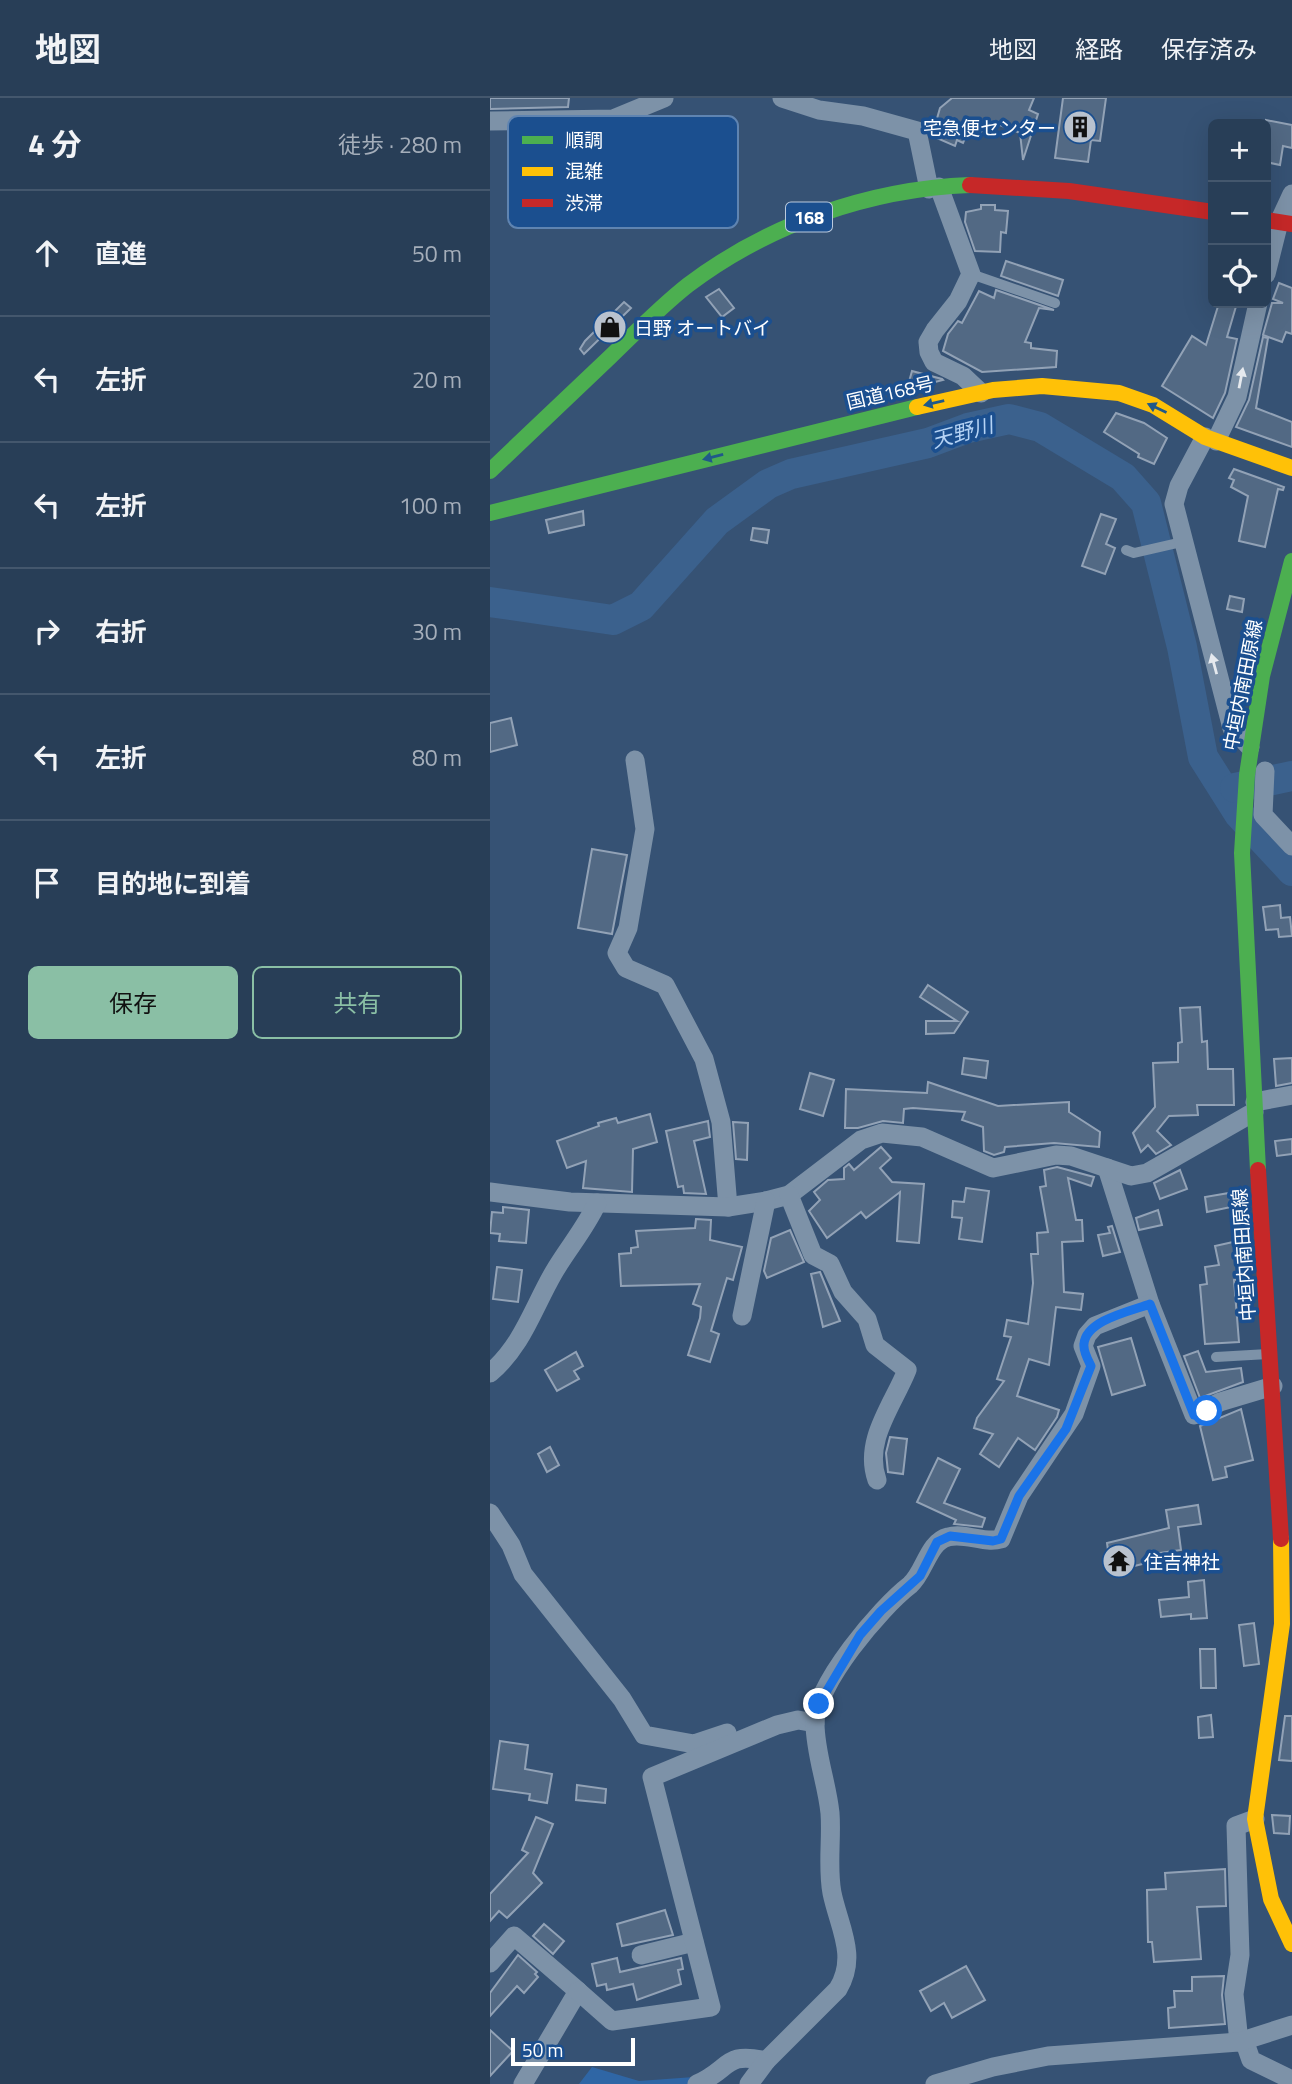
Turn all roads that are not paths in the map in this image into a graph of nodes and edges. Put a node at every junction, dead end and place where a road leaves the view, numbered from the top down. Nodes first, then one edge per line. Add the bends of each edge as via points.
1 (664, 98) edge
2 (782, 98) edge
3 (623, 116) edge
4 (490, 121) edge
5 (508, 121) edge
6 (934, 188) junction
7 (1292, 194) edge
8 (1208, 211) edge
9 (1279, 222) edge
10 (1271, 254) edge
11 (971, 274) junction
12 (1055, 303) dead end
13 (1257, 308) edge
14 (981, 393) junction
15 (1210, 439) junction
16 (1292, 468) edge
17 (490, 471) edge
18 (490, 513) edge
19 (1178, 544) junction
20 (1126, 550) dead end
21 (1292, 561) edge
22 (1250, 747) junction
23 (635, 760) dead end
24 (1265, 772) dead end
25 (1292, 846) edge
26 (1292, 1095) edge
27 (1255, 1107) junction
28 (1107, 1168) junction
29 (490, 1192) edge
30 (789, 1195) junction
31 (766, 1201) junction
32 (597, 1203) junction
33 (728, 1207) junction
34 (1150, 1304) junction
35 (742, 1316) dead end
36 (1271, 1354) junction
37 (1216, 1357) dead end
38 (490, 1373) edge
39 (1273, 1386) junction
40 (877, 1480) dead end
41 (490, 1513) edge
42 (1283, 1682) edge
43 (806, 1721) junction
44 (1255, 1819) junction
45 (694, 1942) junction
46 (1292, 1944) edge
47 (641, 1955) dead end
48 (490, 1964) edge
49 (578, 1992) junction
50 (1292, 2025) edge
51 (1242, 2041) junction
52 (766, 2061) junction
53 (1292, 2080) edge
54 (523, 2084) edge
55 (697, 2084) edge
56 (749, 2084) edge
57 (935, 2084) edge

1 - 3 street
2 - 6 street via 917,131
4 - 5 street
6 - 8 main road, 168 via 1022,186
6 - 11 street
6 - 17 main road, 168 via 854,202 807,218 698,278
7 - 9 street
9 - 10 street
11 - 12 lane
11 - 14 street via 958,302 928,342 934,362 963,376
15 -> 13 street via 1237,397
15 -> 14 main road, 国道168号 via 1153,405 1119,393 1042,386
14 -> 18 main road, 国道168号
15 - 16 main road, 国道168号
15 - 19 street via 1179,486 1174,504
19 - 20 lane
22 -> 19 street via 1232,728
21 - 22 main road, 中垣内南田原線 via 1262,676
22 - 27 main road, 中垣内南田原線 via 1242,853
23 - 33 street via 645,830 628,928 617,953 626,968 665,985 704,1059 721,1122
24 - 25 street via 1263,815
26 - 27 street
27 - 28 street via 1147,1173 1131,1176
27 - 36 main road, 中垣内南田原線
28 - 30 street via 1056,1155 993,1168 922,1138 882,1133 861,1140
28 - 34 street
29 - 32 street
30 - 31 street
30 - 40 street via 813,1255 830,1264 843,1293 867,1320 875,1345 906,1370 879,1428 872,1468
31 - 33 street
31 - 35 street
32 - 33 street
32 - 38 street via 585,1229 552,1275 531,1322
34 - 39 street via 1194,1415
34 - 43 street via 1095,1325 1087,1335 1083,1346 1091,1366 1074,1414 1019,1496 1001,1539 950,1536 937,1542 920,1576 860,1635
36 - 37 lane
36 - 39 main road, 中垣内南田原線
39 - 42 main road, 中垣内南田原線 via 1283,1564
41 - 43 street via 523,1574 622,1699 644,1735 694,1744 781,1713
42 - 44 main road, 中垣内南田原線
43 - 45 street via 777,1725 652,1777
43 - 52 street via 830,1811 832,1892 849,1962 838,1989
44 - 46 main road, 中垣内南田原線 via 1271,1899
44 - 51 street via 1236,1826 1240,1955 1234,1994
45 - 47 street
45 - 49 street via 711,2007 612,2021
48 - 49 street via 514,1937
49 - 54 street
50 - 51 street
51 - 53 street via 1251,2060
51 - 57 street via 1048,2056
52 - 55 street via 734,2057
52 - 56 street

